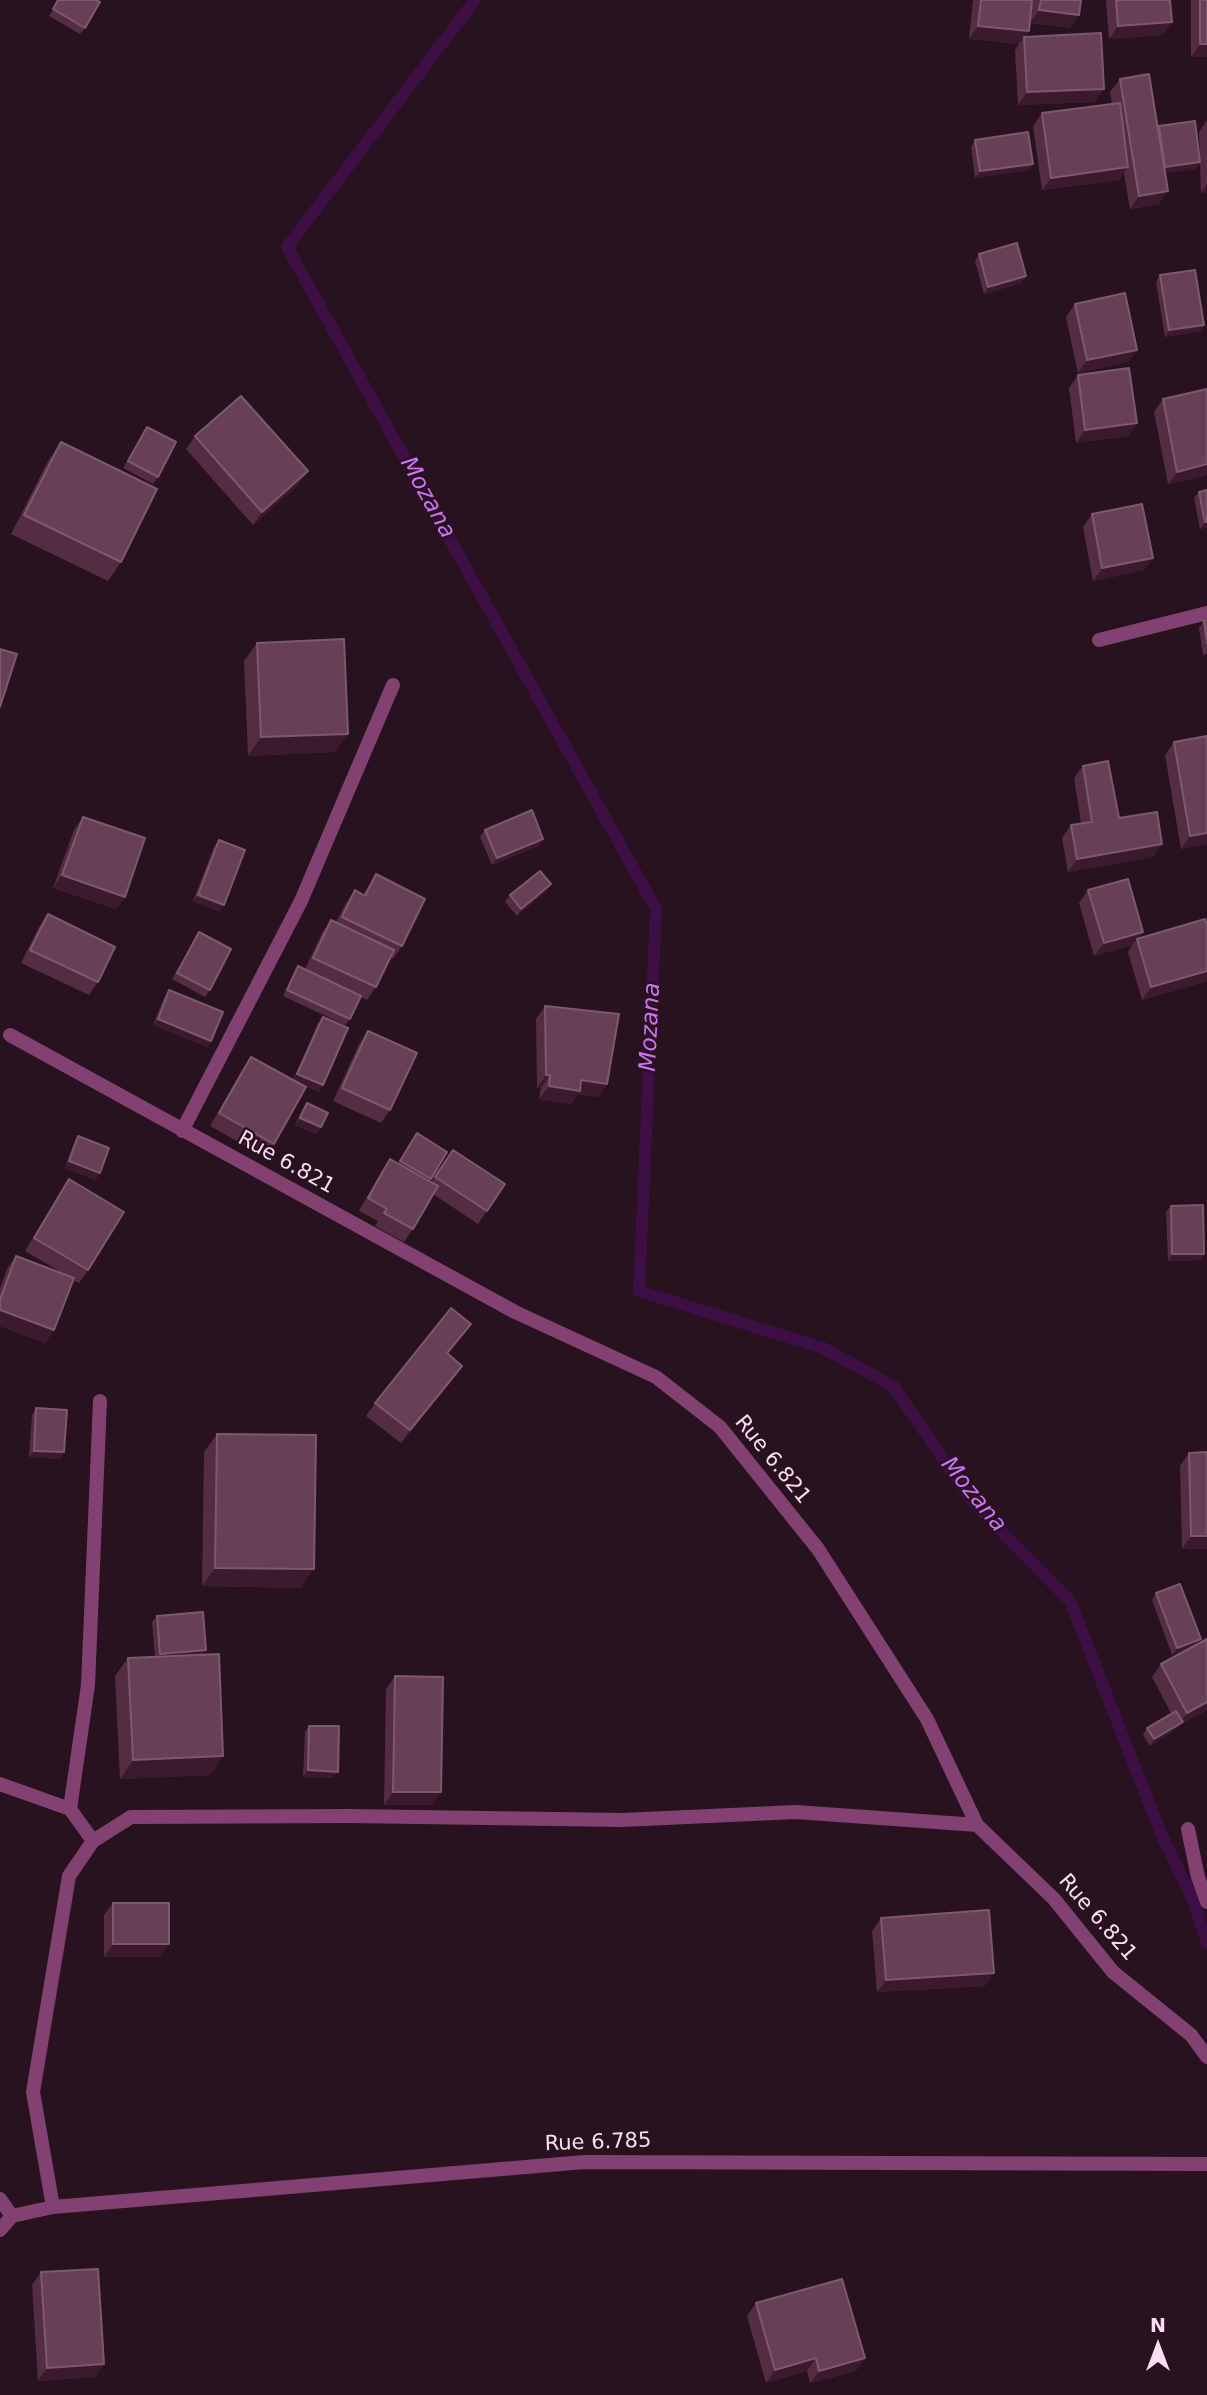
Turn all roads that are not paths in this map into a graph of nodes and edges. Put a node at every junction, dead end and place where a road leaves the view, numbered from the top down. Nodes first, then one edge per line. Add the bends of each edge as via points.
1 (1207, 613) edge
2 (1099, 640) dead end
3 (393, 685) dead end
4 (10, 1035) dead end
5 (182, 1131) junction
6 (100, 1401) dead end
7 (0, 1784) edge
8 (70, 1809) junction
9 (978, 1825) junction
10 (1188, 1829) dead end
11 (93, 1841) junction
12 (1207, 1902) edge
13 (1207, 2057) edge
14 (1207, 2164) edge
15 (0, 2199) edge
16 (53, 2207) junction
17 (12, 2216) junction
18 (0, 2230) edge

1 - 2 street
3 - 5 street via 301,901
4 - 5 street, Rue 6.821
5 - 9 street, Rue 6.821 via 515,1312 656,1377 720,1427 825,1561 927,1718
6 - 8 street via 88,1685
7 - 8 street
8 - 11 street
9 - 11 street via 796,1812 622,1821 131,1817
9 - 13 street, Rue 6.821 via 1054,1899 1113,1972 1191,2035
10 - 12 street
11 - 16 street via 69,1876 33,2092
14 - 16 street, Rue 6.785 via 585,2162
15 - 17 street
16 - 17 street, Rue 6.785
17 - 18 street

